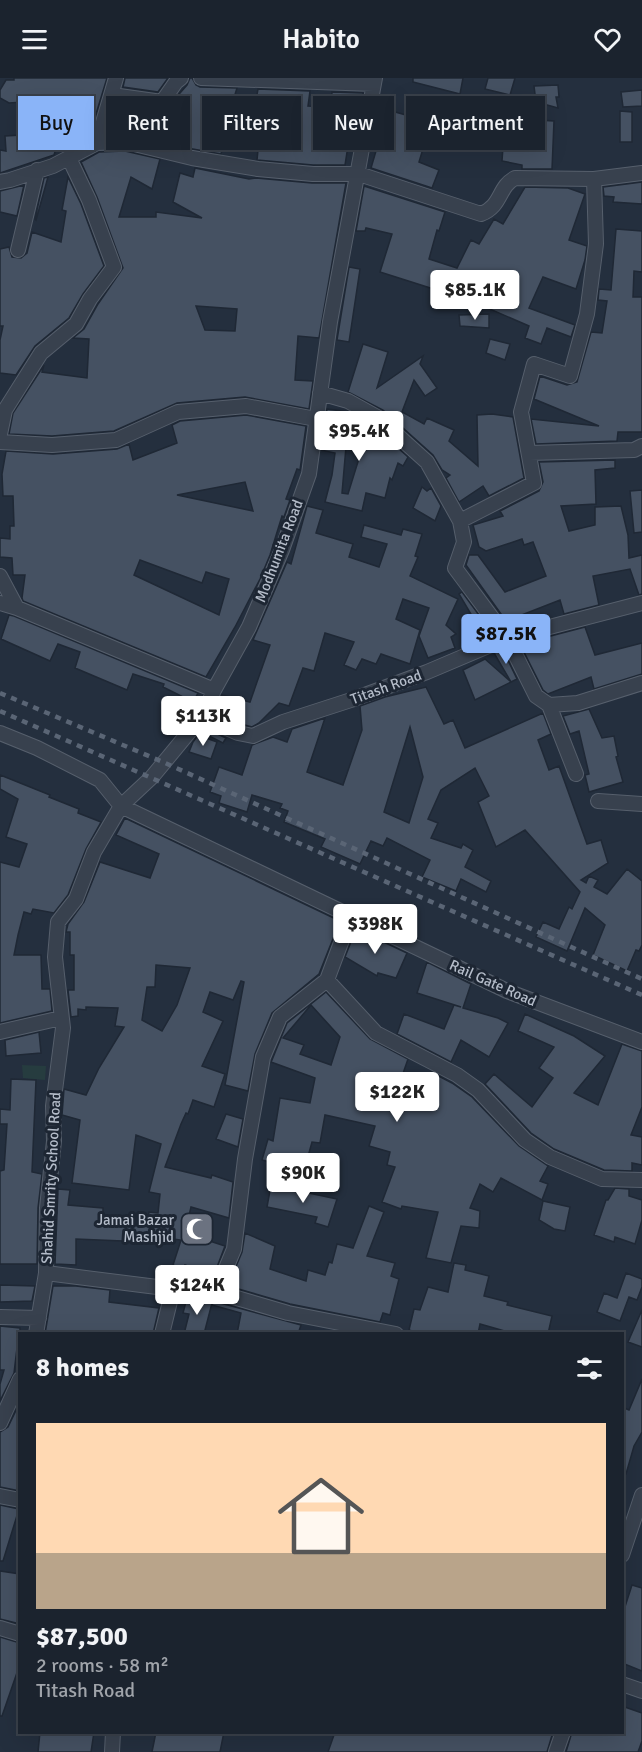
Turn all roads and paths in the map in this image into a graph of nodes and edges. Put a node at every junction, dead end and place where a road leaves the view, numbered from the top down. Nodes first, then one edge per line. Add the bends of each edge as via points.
1 (116, 78) edge
2 (181, 78) edge
3 (201, 78) edge
4 (375, 81) edge
5 (112, 95) junction
6 (97, 143) junction
7 (69, 158) junction
8 (37, 170) junction
9 (642, 173) edge
10 (358, 174) junction
11 (594, 179) junction
12 (0, 182) edge
13 (18, 250) dead end
14 (320, 393) junction
15 (316, 419) junction
16 (0, 434) edge
17 (0, 442) edge
18 (642, 446) edge
19 (529, 453) junction
20 (460, 521) junction
21 (0, 576) edge
22 (0, 603) edge
23 (642, 603) edge
24 (17, 608) junction
25 (507, 638) junction
26 (642, 683) edge
27 (214, 690) junction
28 (549, 705) junction
29 (202, 717) junction
30 (0, 733) edge
31 (576, 774) dead end
32 (598, 801) dead end
33 (642, 804) edge
34 (121, 806) junction
35 (351, 915) junction
36 (327, 980) junction
37 (61, 1018) junction
38 (0, 1032) edge
39 (642, 1042) edge
40 (642, 1180) edge
41 (46, 1273) junction
42 (173, 1289) junction
43 (206, 1289) junction
44 (0, 1317) edge
45 (39, 1318) junction
46 (36, 1332) edge
47 (162, 1332) edge
48 (386, 1332) edge
49 (18, 1383) edge
50 (0, 1423) edge
51 (642, 1495) edge
52 (0, 1496) edge
53 (18, 1500) edge
54 (624, 1549) edge
55 (0, 1629) edge
56 (18, 1634) edge
57 (624, 1685) edge
58 (642, 1691) edge
59 (113, 1734) edge
60 (562, 1734) edge
61 (112, 1752) edge
62 (556, 1752) edge

1 - 5 street
2 - 5 street via 162,102
3 - 4 street
4 - 10 street, Modhumita Road
5 - 6 street
6 - 7 street
6 - 10 street via 126,142 258,169
7 - 8 street
7 - 16 street via 114,267 76,324 41,353 5,410
8 - 12 street
8 - 13 street
9 - 11 street
10 - 11 street via 481,214 495,205 507,183 515,178
10 - 14 street, Modhumita Road
11 - 19 street via 596,243 587,314 570,376 534,364 521,412
14 - 15 street, Modhumita Road
14 - 20 street via 348,401 377,417 405,441 427,462
15 - 17 street via 246,406 178,412 116,440 52,445
15 - 27 street, Modhumita Road via 309,474 282,550 249,627
18 - 19 street via 634,450
19 - 20 street via 534,483
20 - 25 street via 464,542 455,568
21 - 24 street
22 - 24 street
23 - 25 street, Titash Road
24 - 27 street
25 - 28 street via 536,696
25 - 29 street, Titash Road via 253,736
26 - 28 street via 578,703
27 - 29 street, Modhumita Road
28 - 31 street
29 - 34 street, Modhumita Road via 152,777
30 - 34 street via 100,780
32 - 33 street
34 - 35 street, Rail Gate Road
34 - 37 street, Shahid Smrity School Road via 94,852 76,899 58,922 55,957
35 - 36 street
35 - 39 street, Rail Gate Road via 507,991
36 - 40 street via 376,1033 457,1075 478,1090 525,1140 550,1157 602,1179
36 - 43 street via 280,1017 263,1057 234,1249 219,1285
37 - 38 street
37 - 41 street, Shahid Smrity School Road
41 - 42 street, Shahid Smrity School Road
41 - 45 street
42 - 43 street, Shahid Smrity School Road
42 - 47 street
43 - 48 street, Shahid Smrity School Road via 288,1312
44 - 45 street
45 - 46 street
49 - 50 street
51 - 54 street
52 - 53 street
55 - 56 street
57 - 58 street
59 - 61 street
60 - 62 street

